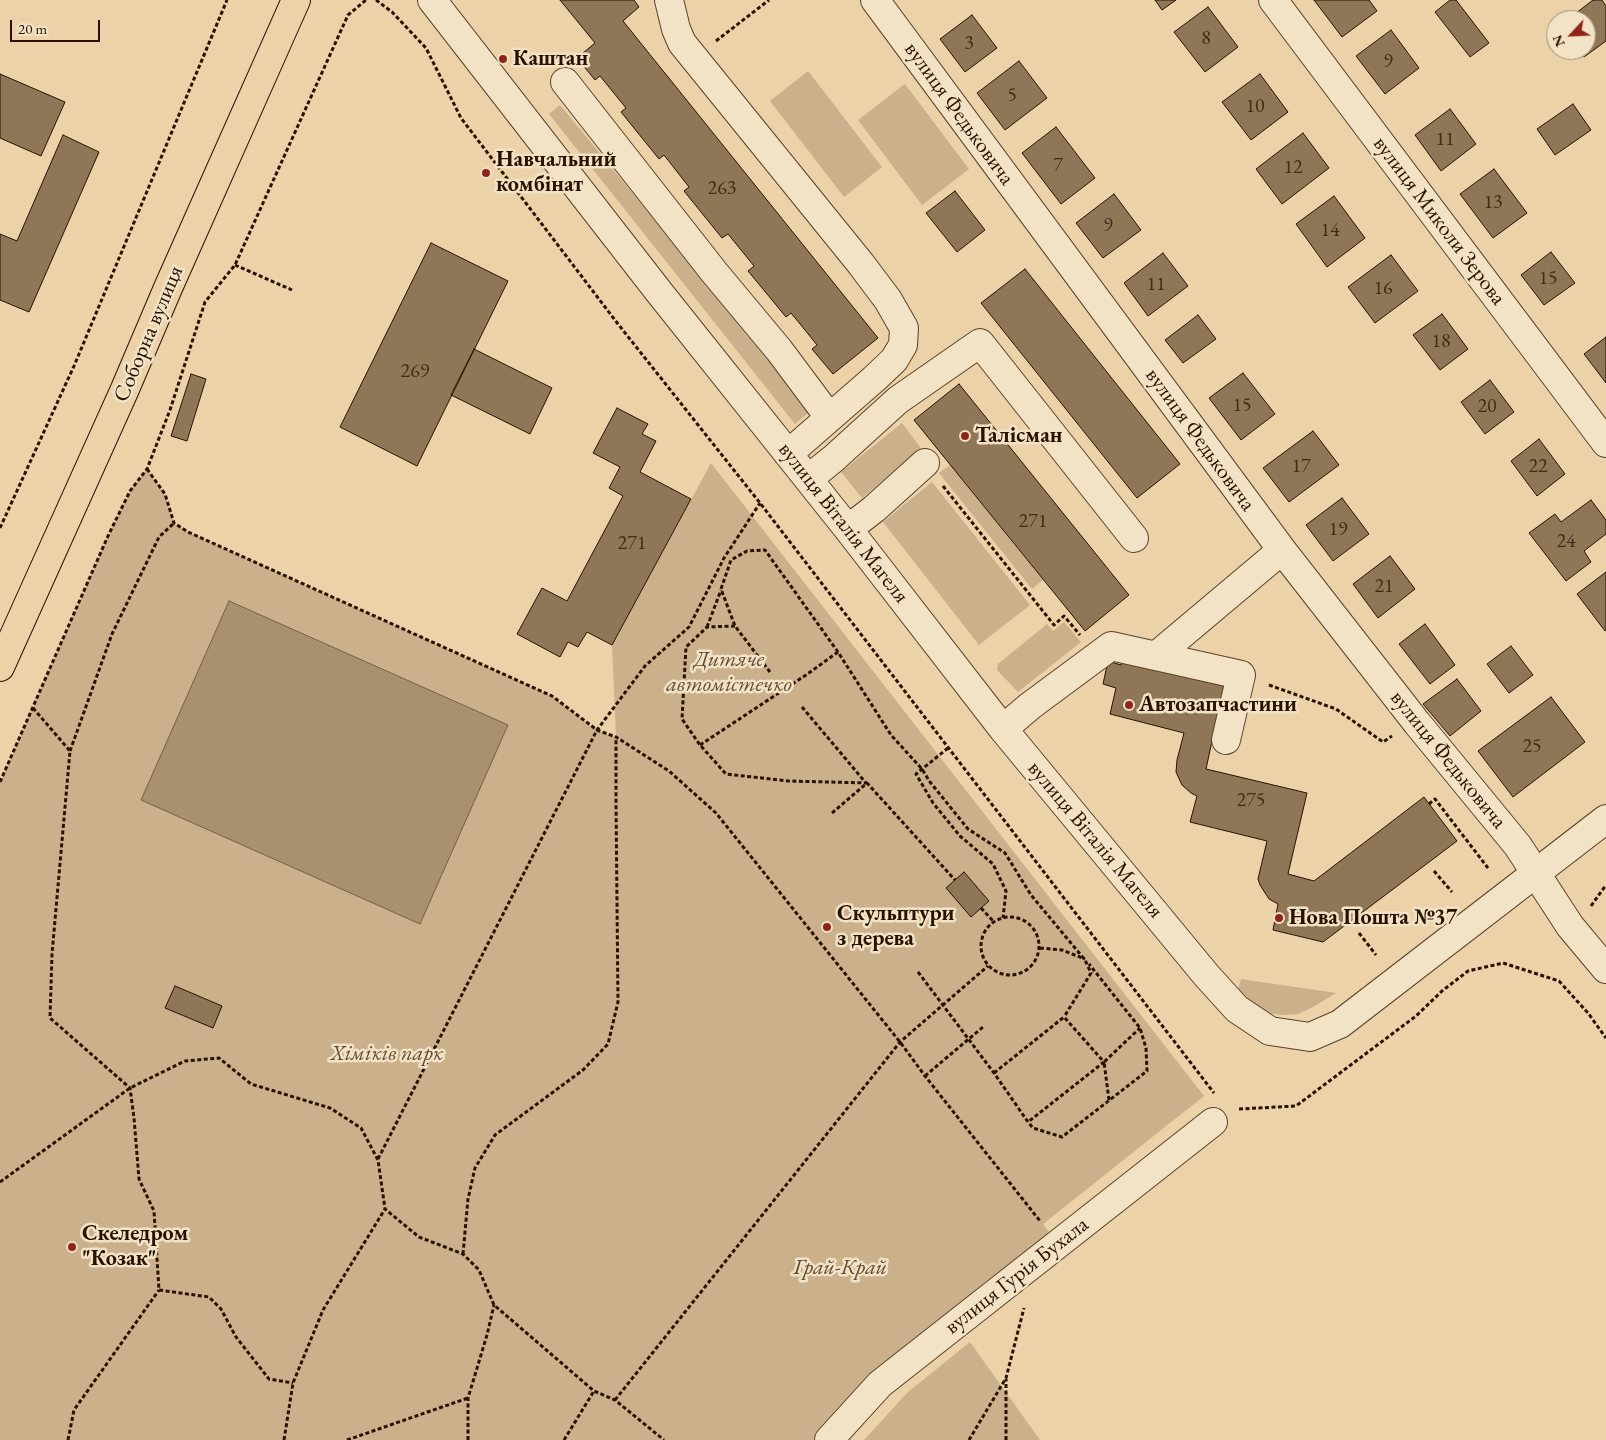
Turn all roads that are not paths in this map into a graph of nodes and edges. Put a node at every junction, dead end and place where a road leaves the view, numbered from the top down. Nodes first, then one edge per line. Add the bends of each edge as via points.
1 (296, 0) edge
2 (432, 0) edge
3 (669, 0) edge
4 (875, 0) edge
5 (1273, 0) edge
6 (564, 82) dead end
7 (829, 417) junction
8 (1606, 443) edge
9 (788, 454) junction
10 (925, 463) road end
11 (808, 479) junction
12 (848, 529) junction
13 (1134, 538) dead end
14 (1282, 550) junction
15 (1156, 656) junction
16 (0, 667) edge
17 (1003, 729) junction
18 (1226, 740) dead end
19 (1606, 819) edge
20 (1535, 873) junction
21 (1606, 969) edge
22 (1225, 1115) road end
23 (829, 1440) edge

1 - 16 main road, Соборна вулиця
2 - 9 street, вулиця Віталія Магеля
3 - 7 street via 682,43 861,264 904,328 904,345 894,360
4 - 14 street, вулиця Федьковича
5 - 8 street, вулиця Миколи Зерова
6 - 7 street
7 - 9 street
9 - 11 street, вулиця Віталія Магеля
10 - 12 street
11 - 12 street, вулиця Віталія Магеля
11 - 13 street via 898,400 980,343
12 - 17 street, вулиця Віталія Магеля
14 - 15 street
14 - 20 street, вулиця Федьковича via 1518,846
15 - 17 street via 1111,646
15 - 18 street via 1241,675
17 - 20 street, вулиця Віталія Магеля via 1213,983 1237,1009 1270,1031 1310,1037 1340,1024
19 - 20 street
20 - 21 street via 1570,926
22 - 23 street, вулиця Гурія Бухала via 880,1384

